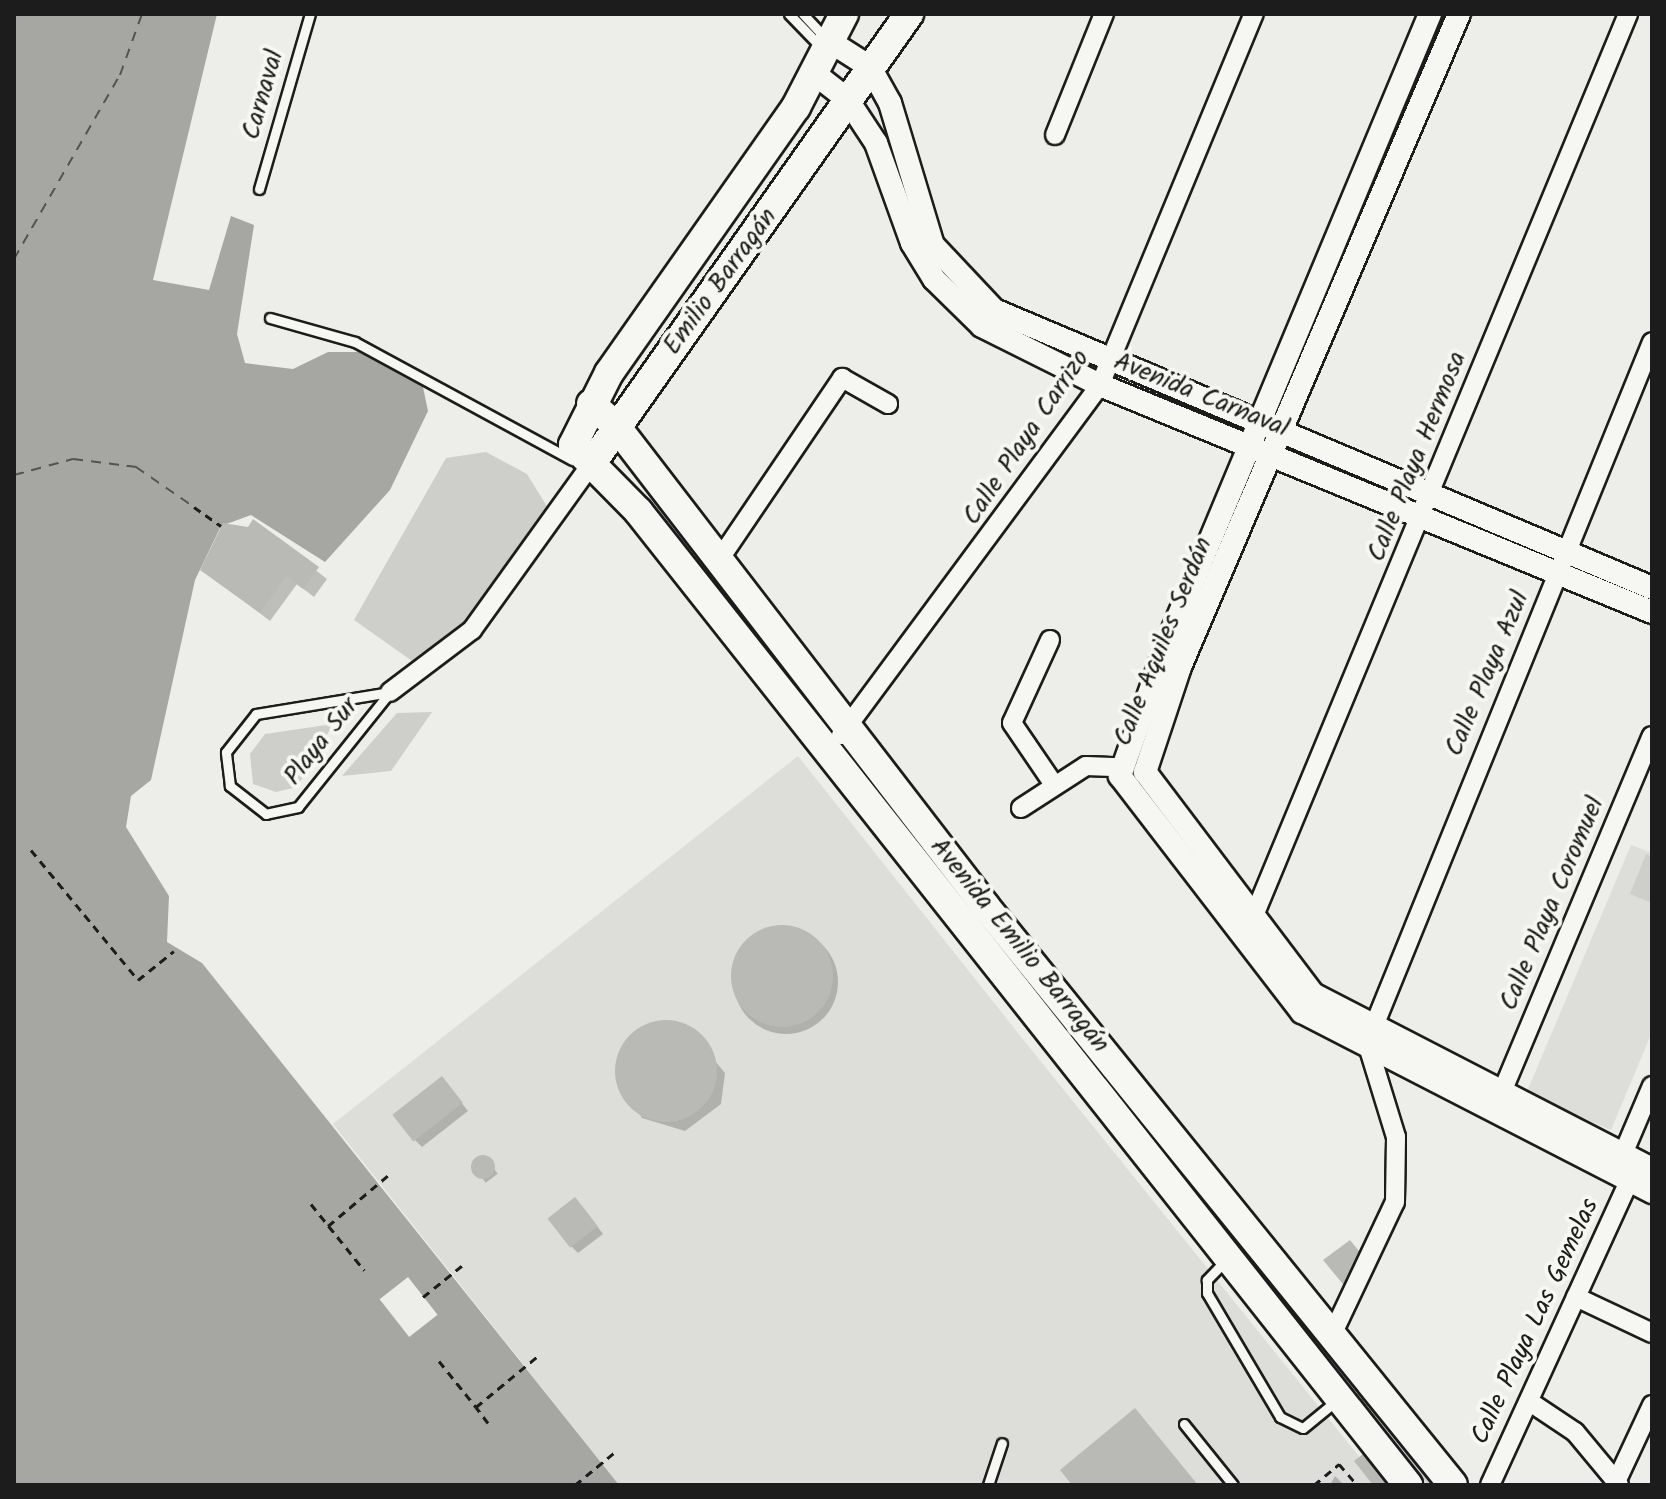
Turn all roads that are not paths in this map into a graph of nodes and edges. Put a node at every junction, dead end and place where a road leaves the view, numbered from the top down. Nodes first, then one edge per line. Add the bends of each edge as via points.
1 (310, 14) edge
2 (789, 14) edge
3 (803, 14) edge
4 (844, 14) edge
5 (909, 14) edge
6 (1104, 14) edge
7 (1254, 14) edge
8 (1430, 14) edge
9 (1459, 14) edge
10 (1628, 14) edge
11 (821, 54) junction
12 (870, 67) junction
13 (847, 99) junction
14 (1055, 135) dead end
15 (259, 189) dead end
16 (270, 318) dead end
17 (1652, 342) edge
18 (1111, 364) junction
19 (1100, 385) junction
20 (591, 404) junction
21 (888, 404) dead end
22 (616, 426) junction
23 (1265, 440) junction
24 (579, 456) junction
25 (1425, 508) junction
26 (1565, 552) junction
27 (719, 560) junction
28 (1557, 574) junction
29 (1652, 588) edge
30 (1652, 612) edge
31 (1050, 640) dead end
32 (390, 692) junction
33 (847, 728) junction
34 (1652, 736) edge
35 (827, 749) junction
36 (1119, 767) junction
37 (1053, 783) junction
38 (1021, 808) dead end
39 (1253, 918) junction
40 (1284, 976) junction
41 (1371, 1036) junction
42 (1652, 1086) edge
43 (1502, 1092) junction
44 (1562, 1134) junction
45 (1623, 1154) junction
46 (1652, 1169) edge
47 (1629, 1181) junction
48 (1652, 1192) edge
49 (1244, 1224) junction
50 (1222, 1252) junction
51 (1576, 1297) junction
52 (1652, 1333) edge
53 (1332, 1335) junction
54 (1339, 1398) junction
55 (1530, 1402) junction
56 (1652, 1405) edge
57 (1184, 1424) dead end
58 (1002, 1443) dead end
59 (1617, 1483) edge
60 (988, 1485) edge
61 (1233, 1485) edge
62 (1408, 1485) edge
63 (1453, 1485) edge
64 (1490, 1485) edge

1 - 15 lane, Carnaval
2 - 11 lane
3 - 11 lane
4 - 11 main road, Emilio Barragán
5 - 12 main road, Emilio Barragán
6 - 14 street
7 - 18 street, Calle Playa Carrizo
8 - 23 street, Calle Aquiles Serdán
9 - 23 street, Calle Aquiles Serdán
10 - 25 street, Calle Playa Hermosa
11 - 12 street
11 - 13 street
11 - 20 main road, Emilio Barragán
12 - 13 main road, Emilio Barragán
12 - 18 street, Avenida Carnaval via 890,103 922,222 948,267 994,310
13 - 19 street, Avenida Carnaval via 876,143 912,243 948,295 982,326
13 - 22 main road, Emilio Barragán
16 - 24 lane via 355,342
17 - 26 street, Calle Playa Azul
18 - 19 street, Calle Playa Carrizo
18 - 23 street, Avenida Carnaval
19 - 23 street, Avenida Carnaval
19 - 33 street, Calle Playa Carrizo
20 - 22 main road, Avenida Emilio Barragán
20 - 24 main road, Emilio Barragán
21 - 27 street via 842,378
22 - 24 main road, Emilio Barragán
22 - 27 main road, Avenida Emilio Barragán
23 - 25 street, Avenida Carnaval
23 - 36 street, Calle Aquiles Serdán
23 - 39 street, Calle Aquiles Serdán via 1144,760 1148,782
24 - 32 street via 572,490 472,630
24 - 35 main road, Avenida Emilio Barragán
25 - 26 street, Avenida Carnaval
25 - 28 street, Avenida Carnaval
25 - 39 street, Calle Playa Hermosa
26 - 28 street, Calle Playa Azul
26 - 29 street, Avenida Carnaval
27 - 33 main road, Avenida Emilio Barragán
28 - 30 street, Avenida Carnaval
28 - 41 street, Calle Playa Azul
31 - 37 street via 1012,723
32 - 32 lane, Playa Sur via 256,714 226,752 230,786 266,814 298,807
33 - 35 street, Calle Playa Carrizo
33 - 49 main road, Avenida Emilio Barragán
34 - 43 street, Calle Playa Coromuel
35 - 50 main road, Avenida Emilio Barragán
36 - 37 street, Calle Aquiles Serdán via 1086,766
36 - 40 street, Calle Aquiles Serdán via 1129,792
37 - 38 street, Calle Aquiles Serdán
39 - 40 street, Calle Aquiles Serdán
40 - 41 street, Calle Aquiles Serdán
41 - 43 street, Calle Aquiles Serdán
41 - 44 street, Calle Aquiles Serdán
41 - 53 street via 1396,1137 1395,1202
42 - 45 street
43 - 44 street, Calle Aquiles Serdán
44 - 45 street, Calle Aquiles Serdán
44 - 47 street, Calle Aquiles Serdán
45 - 46 street, Calle Aquiles Serdán
47 - 48 street, Calle Aquiles Serdán
47 - 51 street, Calle Playa Las Gemelas
49 - 50 main road
49 - 53 main road, Avenida Emilio Barragán
50 - 54 main road, Avenida Emilio Barragán
50 - 54 lane via 1207,1280 1207,1293 1280,1417 1303,1428
51 - 52 street
51 - 55 street, Calle Playa Las Gemelas
53 - 63 main road, Avenida Emilio Barragán
54 - 62 main road, Avenida Emilio Barragán
55 - 59 street via 1575,1432
55 - 64 street, Calle Playa Las Gemelas
56 - 59 street
57 - 61 lane
58 - 60 lane

